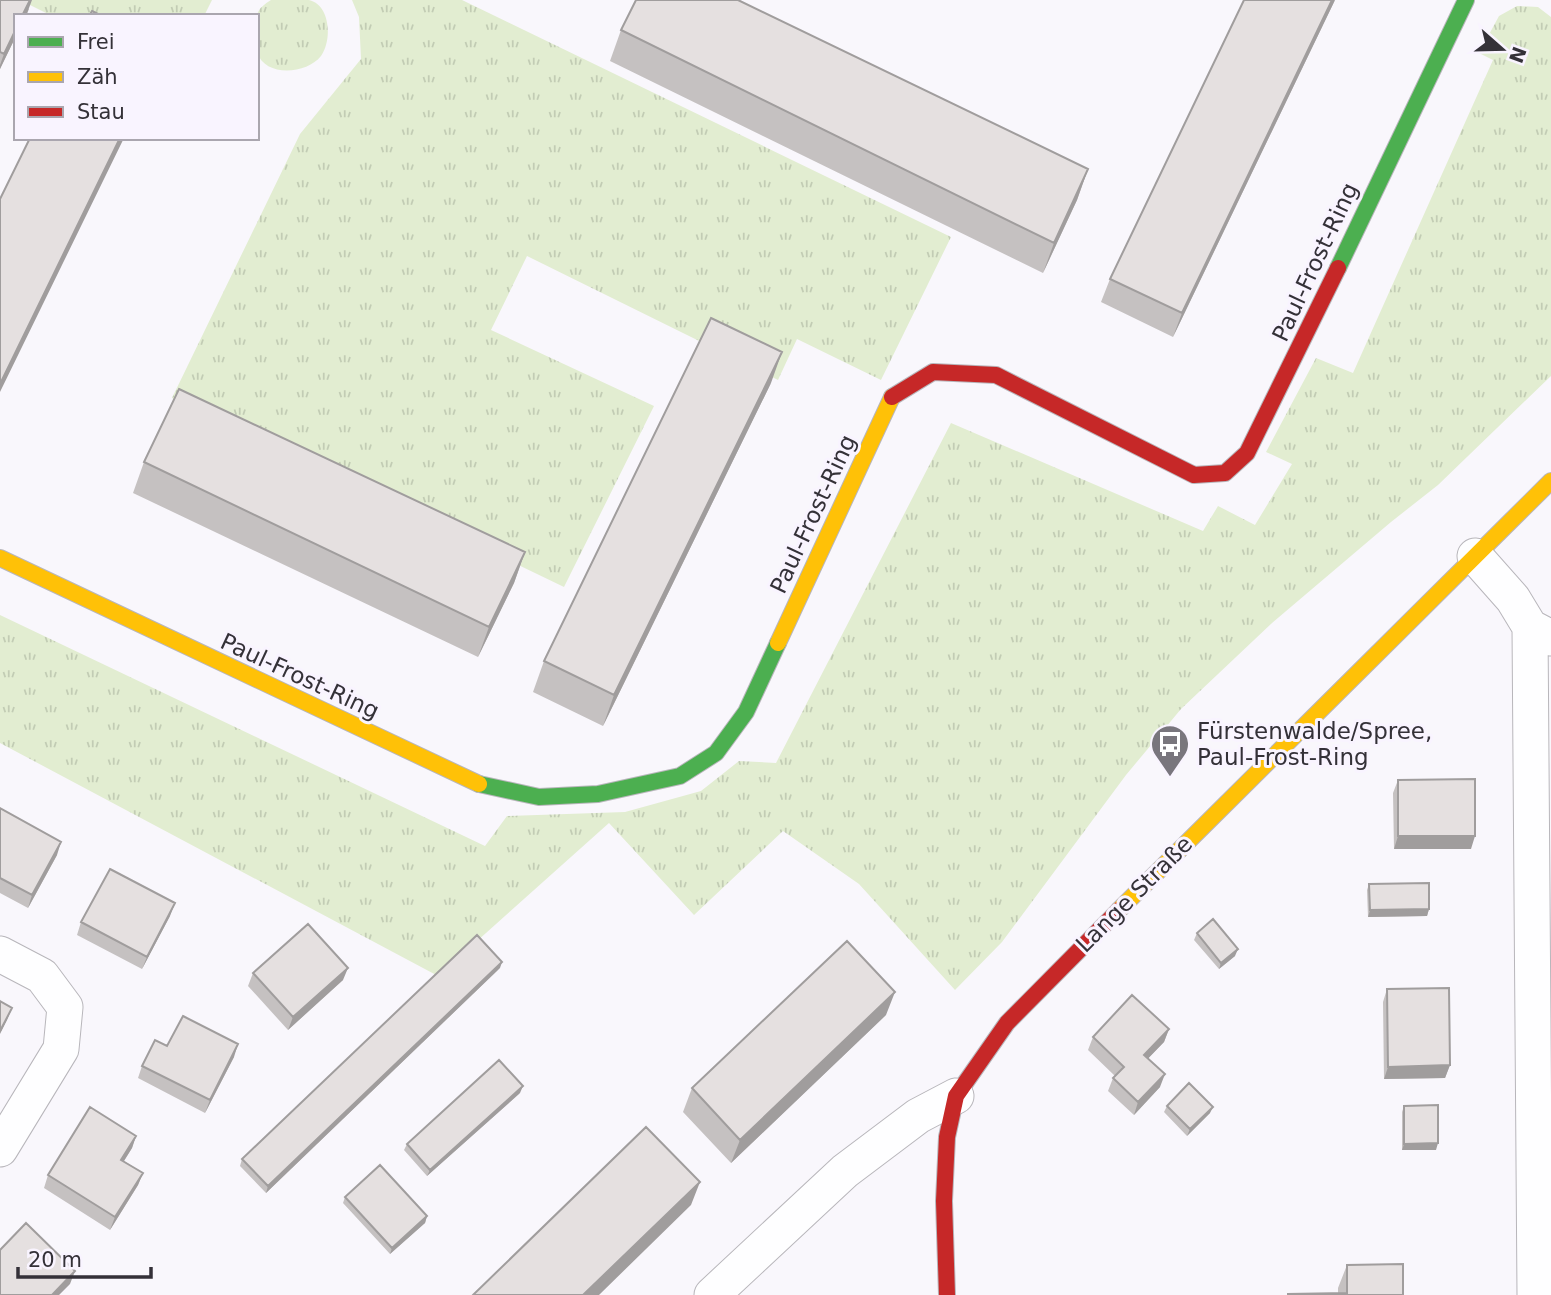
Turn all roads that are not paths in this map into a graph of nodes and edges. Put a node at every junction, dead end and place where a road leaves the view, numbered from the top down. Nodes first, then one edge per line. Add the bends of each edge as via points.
1 (1466, 0) edge
2 (1551, 481) edge
3 (1475, 556) junction
4 (0, 558) edge
5 (1541, 633) edge
6 (0, 954) edge
7 (957, 1097) junction
8 (0, 1149) edge
9 (712, 1295) edge
10 (947, 1295) edge
11 (1535, 1295) edge

1 - 4 street, Paul-Frost-Ring via 1247,453 1225,473 1194,475 996,375 933,372 892,397 746,712 716,753 680,776 598,794 539,797 474,783
2 - 3 street, Lange Straße
3 - 5 street
3 - 7 street, Lange Straße via 1007,1023
5 - 11 street
6 - 8 street via 42,976 65,1007 61,1049
7 - 9 street, Lange Straße via 918,1116 845,1171
7 - 10 street via 947,1137

